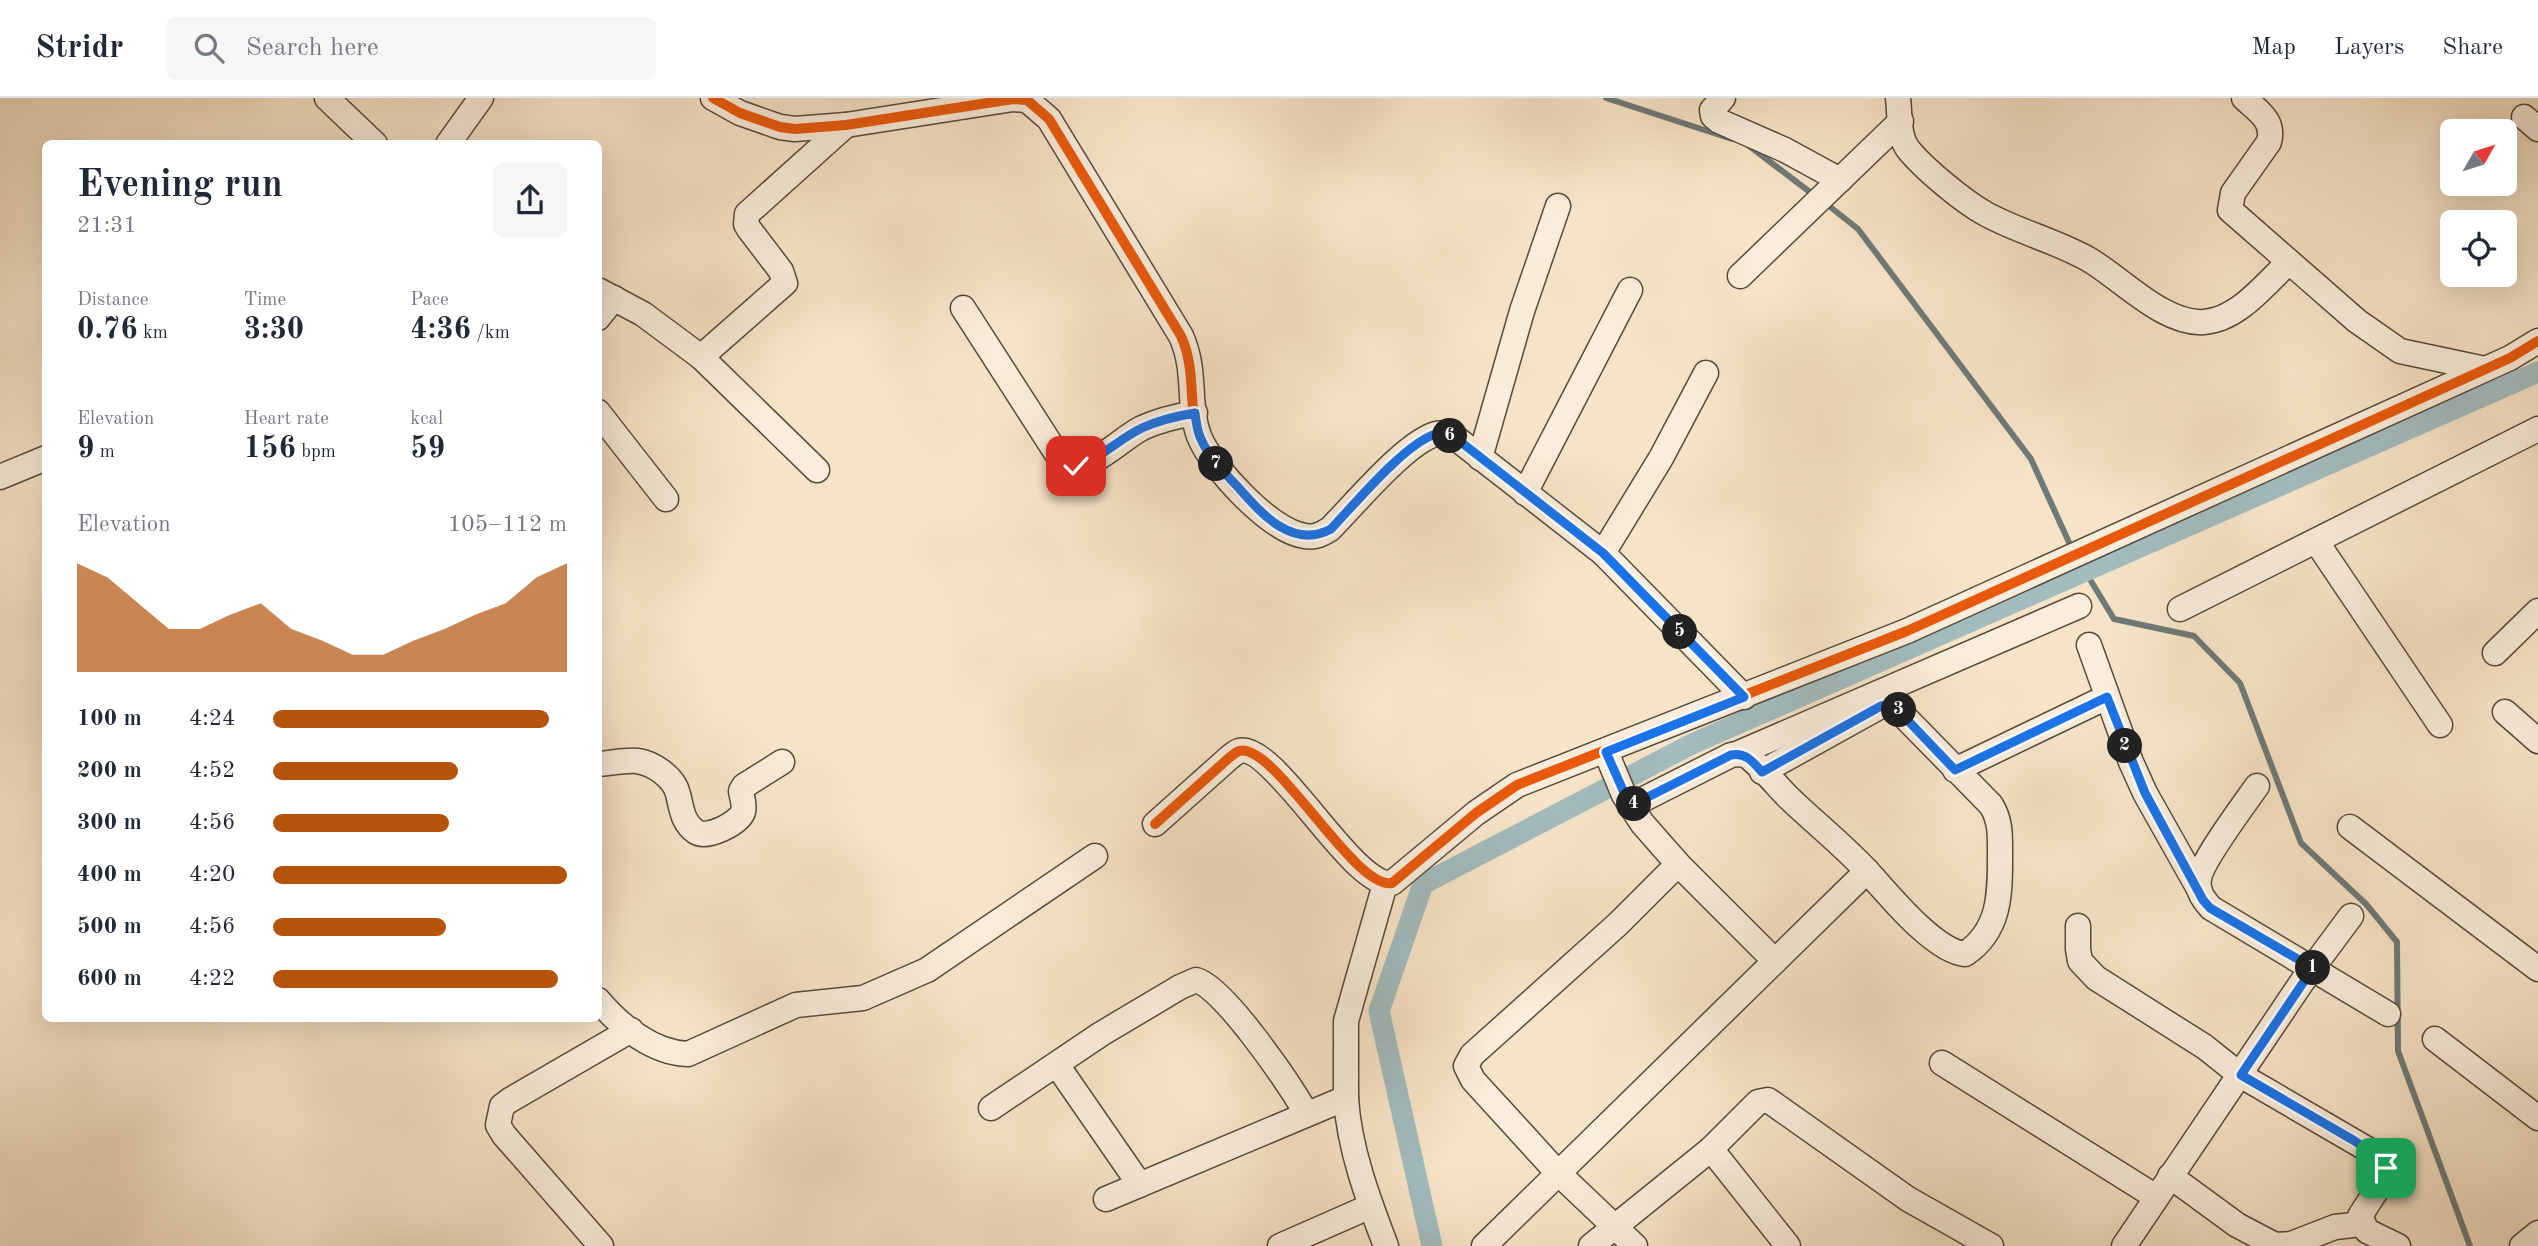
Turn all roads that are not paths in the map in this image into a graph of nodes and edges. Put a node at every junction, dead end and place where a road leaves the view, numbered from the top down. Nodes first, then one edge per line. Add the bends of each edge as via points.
1 (327, 98) edge
2 (481, 98) edge
3 (713, 98) edge
4 (1723, 98) edge
5 (2244, 98) edge
6 (1027, 99) edge
7 (1900, 109) edge
8 (846, 125) junction
9 (371, 140) edge
10 (451, 140) edge
11 (1836, 185) junction
12 (1558, 206) dead end
13 (2289, 262) junction
14 (1740, 276) dead end
15 (1630, 290) dead end
16 (606, 294) edge
17 (962, 308) dead end
18 (2538, 341) edge
19 (701, 357) junction
20 (2484, 369) junction
21 (1706, 373) dead end
22 (1195, 413) junction
23 (602, 417) edge
24 (2538, 429) edge
25 (1480, 458) junction
26 (42, 460) edge
27 (817, 470) dead end
28 (0, 477) edge
29 (1525, 493) junction
30 (666, 499) dead end
31 (2316, 541) junction
32 (1603, 553) junction
33 (2079, 607) dead end
34 (2180, 609) dead end
35 (2538, 611) edge
36 (2089, 645) dead end
37 (2495, 653) dead end
38 (1744, 697) junction
39 (2107, 697) junction
40 (2505, 712) dead end
41 (2440, 725) dead end
42 (2538, 741) edge
43 (1739, 754) junction
44 (1609, 759) junction
45 (782, 762) dead end
46 (602, 764) edge
47 (1955, 770) junction
48 (1762, 772) junction
49 (2257, 786) dead end
50 (1627, 800) junction
51 (1155, 824) dead end
52 (2350, 827) dead end
53 (1095, 856) dead end
54 (1678, 864) junction
55 (1867, 871) junction
56 (1385, 884) junction
57 (2199, 889) junction
58 (2351, 916) dead end
59 (2078, 926) dead end
60 (1774, 961) junction
61 (2313, 968) junction
62 (2538, 969) edge
63 (602, 1004) edge
64 (2388, 1014) dead end
65 (631, 1030) junction
66 (2435, 1039) dead end
67 (1941, 1063) dead end
68 (1057, 1065) junction
69 (2241, 1075) junction
70 (1346, 1098) junction
71 (992, 1108) dead end
72 (1306, 1113) junction
73 (2538, 1118) edge
74 (1711, 1149) junction
75 (1557, 1172) junction
76 (2170, 1176) junction
77 (1140, 1185) junction
78 (2156, 1197) junction
79 (1106, 1199) dead end
80 (1371, 1206) junction
81 (2362, 1224) junction
82 (1614, 1226) junction
83 (2538, 1233) edge
84 (601, 1246) edge
85 (1280, 1246) edge
86 (1386, 1246) edge
87 (1483, 1246) edge
88 (1591, 1246) edge
89 (1635, 1246) edge
90 (1788, 1246) edge
91 (1992, 1246) edge
92 (2124, 1246) edge
93 (2398, 1246) edge
94 (2522, 1246) edge

1 - 9 street
2 - 10 street
3 - 8 street via 780,127
4 - 11 street via 1712,110 1719,121 1785,150
5 - 13 street via 2264,117 2271,135 2233,193 2230,210
6 - 8 street
6 - 22 street via 1049,119 1181,336 1192,368
7 - 11 street
7 - 13 street via 1904,144 1969,203 2089,260 2183,320 2216,321 2231,313
8 - 19 street via 747,214 746,224 785,283
11 - 14 street
12 - 25 street via 1518,323
13 - 20 street via 2400,351
15 - 29 street
16 - 19 street via 643,314
17 - 22 street via 1057,454 1070,466 1099,457 1142,428
18 - 20 street
19 - 27 street
20 - 38 street via 1907,631
21 - 32 street
22 - 25 street via 1198,432 1211,458 1260,512 1290,533 1304,536 1331,529 1405,454 1434,435 1443,433 1457,439
23 - 30 street
24 - 31 street
25 - 29 street
26 - 28 street
29 - 32 street
31 - 34 street
31 - 41 street
32 - 38 street
33 - 43 street
35 - 37 street
36 - 39 street
38 - 44 street
39 - 47 street
39 - 57 street via 2145,793
40 - 42 street
43 - 48 street
43 - 50 street
44 - 50 street
44 - 56 street via 1544,773 1517,785 1476,813 1398,880
45 - 46 street via 744,786 741,816 710,835 694,830 686,821 677,788 662,772 638,761
47 - 48 street via 1889,705
47 - 55 street via 1991,806 2000,822 1999,904 1981,940 1965,954 1948,948 1894,904
48 - 55 street
49 - 57 street via 2201,870
50 - 54 street
51 - 56 street via 1230,757 1247,751 1267,762 1354,859
52 - 62 street
53 - 65 street via 926,970 863,998 796,1005 688,1054 655,1046
54 - 60 street
54 - 75 street via 1472,1055 1466,1066 1473,1080
55 - 60 street
56 - 70 street via 1346,1021
57 - 61 street via 2210,908
58 - 61 street
59 - 69 street via 2080,961 2096,978
60 - 75 street
61 - 64 street
61 - 69 street
63 - 65 street
65 - 84 street via 510,1100 502,1107 498,1125
66 - 73 street
67 - 78 street
68 - 71 street
68 - 72 street via 1112,1027 1196,980 1212,988 1275,1062
68 - 77 street
69 - 76 street
69 - 81 street via 2381,1161 2387,1174 2360,1216
70 - 72 street
70 - 80 street via 1348,1124
72 - 77 street
74 - 82 street
74 - 90 street
74 - 91 street via 1758,1102 1768,1100 1908,1199
75 - 82 street
75 - 87 street
76 - 78 street
76 - 81 street via 2237,1225 2275,1245 2291,1244 2334,1227
77 - 79 street
78 - 92 street
80 - 85 street
80 - 86 street
81 - 93 street
82 - 88 street
82 - 89 street
83 - 94 street

